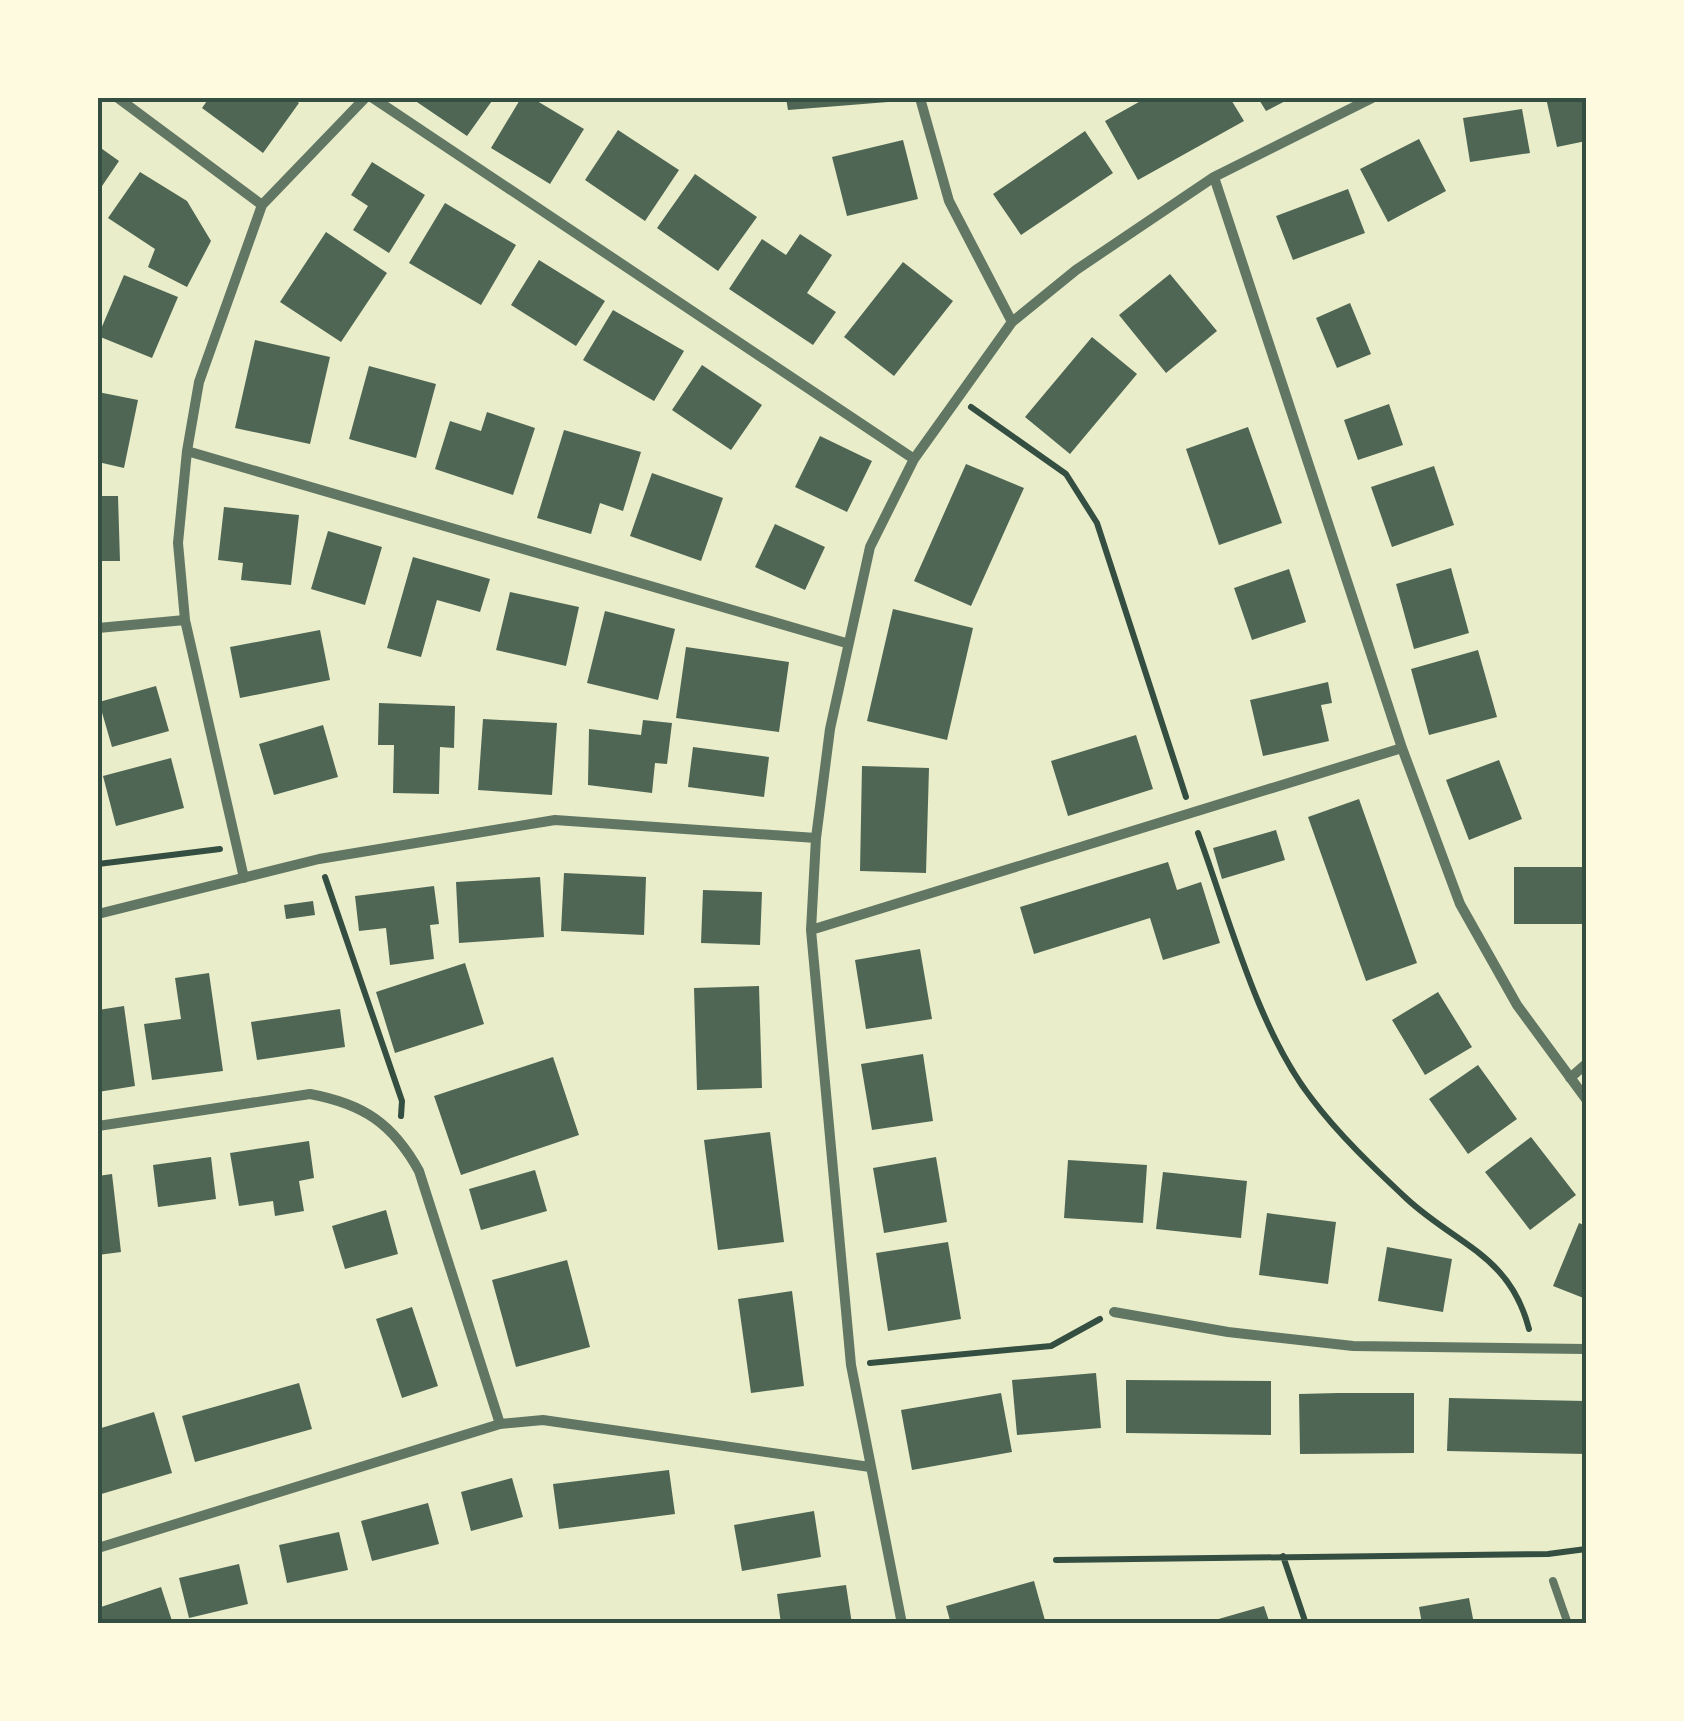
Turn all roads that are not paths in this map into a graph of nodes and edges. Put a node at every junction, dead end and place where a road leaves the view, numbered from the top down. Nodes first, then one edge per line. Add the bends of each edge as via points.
1 (118, 98) edge
2 (365, 98) edge
3 (373, 98) edge
4 (920, 98) edge
5 (1372, 98) edge
6 (1214, 176) junction
7 (262, 205) junction
8 (1012, 322) junction
9 (186, 451) junction
10 (914, 459) junction
11 (186, 620) junction
12 (98, 628) edge
13 (846, 643) junction
14 (1402, 748) junction
15 (816, 838) junction
16 (244, 878) junction
17 (98, 914) edge
18 (812, 930) junction
19 (1586, 1064) edge
20 (1570, 1078) junction
21 (1586, 1099) edge
22 (98, 1126) edge
23 (1114, 1312) road end
24 (1586, 1349) edge
25 (500, 1424) junction
26 (870, 1467) junction
27 (98, 1548) edge
28 (1553, 1581) dead end
29 (902, 1624) edge
30 (1568, 1624) edge

1 - 7 street
2 - 7 street
3 - 10 street
4 - 8 street via 949,201
5 - 6 street
6 - 8 street
6 - 14 street
7 - 9 street via 199,382
8 - 10 street
9 - 11 street via 178,543
9 - 13 street
10 - 13 street via 870,548
11 - 12 street
11 - 16 street
13 - 15 street
14 - 18 street
14 - 20 street via 1484,954
15 - 16 street via 555,820
15 - 18 street
16 - 17 street
18 - 26 street via 852,1365
19 - 20 street
20 - 21 street
22 - 25 street via 310,1094 345,1100 376,1116 401,1138 419,1171
23 - 24 street via 1292,1341
25 - 26 street via 543,1420
25 - 27 street
26 - 29 street
28 - 30 lane

